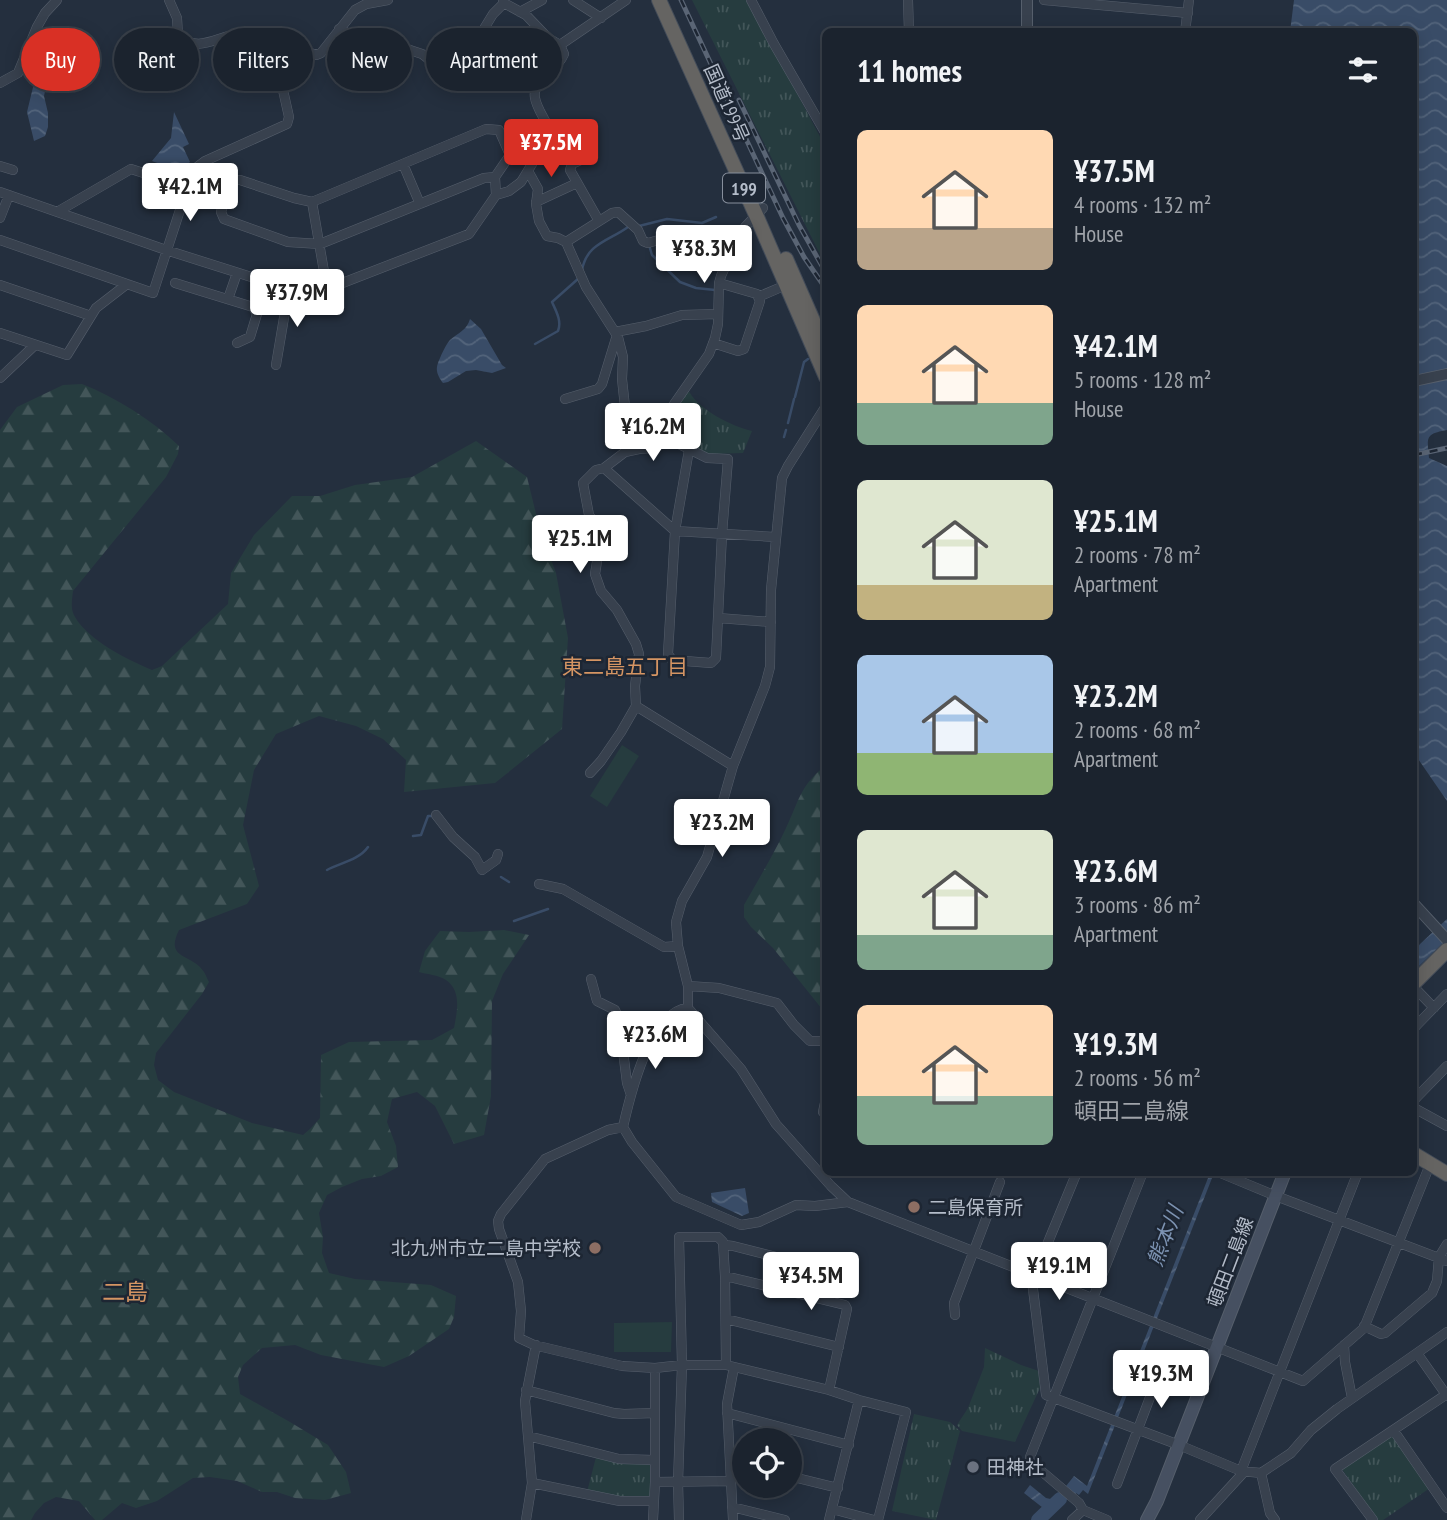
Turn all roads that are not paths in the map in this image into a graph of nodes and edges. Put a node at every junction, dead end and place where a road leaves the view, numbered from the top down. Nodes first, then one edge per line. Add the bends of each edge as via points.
1 (57, 0) edge
2 (169, 0) edge
3 (388, 0) edge
4 (542, 0) edge
5 (573, 0) edge
6 (626, 0) edge
7 (659, 0) edge
8 (667, 0) edge
9 (751, 0) edge
10 (908, 0) edge
11 (1027, 0) edge
12 (1044, 0) edge
13 (1189, 0) edge
14 (504, 1) edge
15 (520, 12) junction
16 (1188, 13) junction
17 (601, 18) junction
18 (340, 28) edge
19 (484, 28) edge
20 (538, 28) edge
21 (909, 28) edge
22 (1027, 28) edge
23 (1186, 28) edge
24 (213, 41) edge
25 (562, 44) edge
26 (327, 45) edge
27 (313, 54) edge
28 (0, 83) edge
29 (283, 91) edge
30 (535, 91) edge
31 (822, 127) edge
32 (583, 159) dead end
33 (403, 164) junction
34 (0, 166) edge
35 (13, 170) dead end
36 (193, 170) junction
37 (528, 171) junction
38 (495, 177) junction
39 (232, 179) junction
40 (577, 183) junction
41 (187, 187) junction
42 (4, 194) edge
43 (496, 195) junction
44 (312, 202) junction
45 (536, 202) junction
46 (419, 204) junction
47 (57, 212) junction
48 (760, 212) junction
49 (0, 218) edge
50 (598, 221) junction
51 (0, 240) edge
52 (566, 242) junction
53 (320, 244) junction
54 (166, 250) junction
55 (726, 265) junction
56 (237, 272) junction
57 (175, 283) dead end
58 (719, 283) junction
59 (127, 284) junction
60 (0, 285) edge
61 (786, 285) junction
62 (289, 288) junction
63 (327, 289) junction
64 (758, 298) junction
65 (228, 299) junction
66 (718, 314) junction
67 (91, 316) junction
68 (0, 333) edge
69 (616, 333) junction
70 (822, 342) edge
71 (237, 343) dead end
72 (713, 343) junction
73 (35, 345) junction
74 (276, 365) dead end
75 (822, 368) edge
76 (1447, 374) edge
77 (0, 378) edge
78 (1417, 380) edge
79 (565, 399) dead end
80 (822, 412) edge
81 (669, 439) junction
82 (689, 450) junction
83 (625, 452) junction
84 (604, 468) junction
85 (675, 531) junction
86 (722, 534) junction
87 (775, 537) junction
88 (718, 618) junction
89 (771, 622) junction
90 (636, 706) junction
91 (733, 766) junction
92 (590, 773) dead end
93 (436, 814) dead end
94 (498, 854) dead end
95 (539, 884) dead end
96 (1417, 907) edge
97 (1447, 940) edge
98 (678, 946) junction
99 (1447, 950) edge
100 (592, 979) dead end
101 (1417, 982) edge
102 (688, 986) junction
103 (1417, 988) edge
104 (1447, 994) edge
105 (688, 1008) junction
106 (1434, 1008) junction
107 (1417, 1025) edge
108 (822, 1041) edge
109 (1447, 1066) edge
110 (631, 1095) junction
111 (1417, 1097) edge
112 (1417, 1110) edge
113 (1447, 1126) edge
114 (624, 1127) junction
115 (1417, 1148) edge
116 (1417, 1155) edge
117 (1431, 1160) junction
118 (1447, 1166) edge
119 (1447, 1174) edge
120 (822, 1176) edge
121 (822, 1176) edge
122 (1075, 1176) edge
123 (1141, 1176) edge
124 (1228, 1176) edge
125 (1284, 1176) edge
126 (1356, 1176) edge
127 (1000, 1182) dead end
128 (1276, 1196) junction
129 (848, 1202) junction
130 (1340, 1220) junction
131 (1399, 1241) junction
132 (1447, 1244) edge
133 (723, 1245) junction
134 (973, 1251) junction
135 (1443, 1259) edge
136 (725, 1276) junction
137 (1035, 1276) junction
138 (785, 1290) junction
139 (1093, 1300) junction
140 (955, 1315) dead end
141 (726, 1319) junction
142 (1364, 1326) junction
143 (1447, 1332) edge
144 (536, 1345) junction
145 (1344, 1345) junction
146 (839, 1346) junction
147 (1217, 1347) junction
148 (1417, 1353) junction
149 (682, 1365) junction
150 (730, 1366) junction
151 (655, 1368) junction
152 (1280, 1371) junction
153 (1157, 1378) dead end
154 (526, 1390) junction
155 (829, 1390) junction
156 (1447, 1395) edge
157 (1055, 1398) junction
158 (1352, 1398) junction
159 (859, 1400) junction
160 (655, 1413) junction
161 (727, 1413) junction
162 (1138, 1430) junction
163 (1394, 1431) junction
164 (528, 1436) junction
165 (849, 1445) junction
166 (1179, 1445) junction
167 (654, 1460) junction
168 (730, 1462) joint
169 (1242, 1471) junction
170 (1261, 1474) junction
171 (802, 1479) edge
172 (730, 1480) junction
173 (655, 1482) junction
174 (678, 1482) junction
175 (532, 1483) junction
176 (1117, 1484) dead end
177 (838, 1488) junction
178 (654, 1501) junction
179 (732, 1507) junction
180 (1447, 1508) edge
181 (832, 1509) junction
182 (1083, 1510) junction
183 (526, 1520) edge
184 (653, 1520) edge
185 (679, 1520) edge
186 (733, 1520) edge
187 (785, 1520) edge
188 (829, 1520) edge
189 (876, 1520) edge
190 (1072, 1520) edge
191 (1107, 1520) edge
192 (1147, 1520) edge
193 (1200, 1520) edge
194 (1275, 1520) edge
195 (1373, 1520) edge

1 - 28 street via 37,27 18,73
2 - 24 street via 183,40
3 - 18 street via 355,9
4 - 15 street
5 - 17 street
6 - 17 street
7 - 48 highway, 国道199号 / 199
8 - 48 highway, 国道199号 / 199
9 - 31 street
10 - 21 street
11 - 22 street
12 - 16 street
13 - 16 street
14 - 15 street
14 - 19 street
15 - 20 street
16 - 23 street
17 - 25 street
26 - 27 street via 321,53
29 - 36 street via 288,124
30 - 37 street via 551,133
32 - 40 street via 570,170
33 - 38 street via 486,129 499,130 510,155
33 - 44 street
33 - 46 street
34 - 35 street
36 - 39 street via 209,179
36 - 41 street
37 - 43 street via 517,187
37 - 45 street via 538,189
38 - 43 street
38 - 46 street
39 - 44 street
39 - 53 street via 224,219 288,242
40 - 45 street
40 - 50 street
41 - 47 street via 131,169
41 - 54 street
42 - 47 street
42 - 49 street
43 - 63 street via 469,234
44 - 53 street
45 - 52 street via 547,236
46 - 53 street
47 - 54 street
48 - 55 street via 745,227
48 - 61 highway, 国道199号 / 199
48 - 70 highway, 国道199号 / 199
50 - 52 street
50 - 55 street via 618,212 638,229 643,241 668,237 688,254
51 - 59 street
52 - 69 street via 586,287
53 - 63 street
54 - 56 street
54 - 59 street via 153,293
55 - 58 street
56 - 62 street
56 - 65 street
57 - 65 street
58 - 64 street
58 - 66 street
59 - 67 street
60 - 67 street
61 - 64 street
61 - 75 highway, 国道199号 / 199
62 - 63 street
62 - 74 street
64 - 72 street via 744,349
65 - 71 street via 253,307 257,314 250,337
66 - 69 street via 682,316
66 - 72 street
67 - 73 street via 67,355
68 - 73 street
69 - 79 street via 602,384
69 - 83 street via 623,356
72 - 81 street via 672,407
73 - 77 street
76 - 78 street
80 - 87 street via 782,478
81 - 82 street
81 - 83 street via 652,448
82 - 85 street
82 - 86 street via 707,458 728,459
83 - 84 street
84 - 85 street
84 - 90 street via 583,483 589,515 601,536 595,574 636,644
85 - 86 street
85 - 88 street via 668,654 672,660 711,663 716,658
86 - 87 street
86 - 88 street
87 - 89 street
88 - 89 street
89 - 91 street via 765,686
90 - 91 street
90 - 92 street
91 - 98 street via 708,857 682,901 676,922
93 - 94 street via 482,870
95 - 98 street via 563,889 664,947
96 - 97 street
98 - 102 street
99 - 101 highway
100 - 110 street via 597,1002 615,1010 619,1019
102 - 105 street
102 - 108 street via 719,988 777,1003 810,1041
103 - 106 street
104 - 106 street
105 - 110 street via 666,1019 648,1047
105 - 121 street via 741,1069 776,1124
106 - 107 street
109 - 111 street
110 - 114 street
112 - 113 street
114 - 129 street via 676,1197 741,1225 796,1205
114 - 144 street via 545,1159 498,1221 518,1282 519,1338
115 - 117 highway
116 - 117 highway
117 - 118 highway
117 - 119 highway
117 - 131 street
120 - 129 street
122 - 137 street
123 - 139 street
124 - 128 street
125 - 128 main road, 頓田二島線
126 - 130 street
127 - 134 street
128 - 130 street
128 - 147 main road, 頓田二島線
129 - 134 street
130 - 131 street
130 - 152 street
131 - 135 street
131 - 142 street
132 - 135 street
133 - 136 street
133 - 138 street via 792,1261
133 - 149 street via 718,1237 679,1237
134 - 137 street
134 - 140 street via 954,1303
135 - 142 street via 1428,1297 1385,1333
136 - 138 street
136 - 141 street
137 - 139 street
137 - 157 street via 1046,1395
138 - 146 street via 845,1305
139 - 147 street
139 - 157 street
141 - 146 street
141 - 150 street
142 - 145 street
143 - 148 street
144 - 151 street via 622,1366
144 - 154 street
145 - 152 street via 1303,1381
145 - 158 street
146 - 155 street
147 - 152 street
147 - 166 main road, 頓田二島線
148 - 156 street
148 - 158 street
149 - 150 street
149 - 151 street
149 - 174 street
150 - 155 street
150 - 161 street
151 - 160 street
152 - 169 street
153 - 162 street
154 - 160 street via 614,1413
154 - 164 street
155 - 159 street
156 - 163 street
157 - 162 street
157 - 182 street via 1031,1461
158 - 170 street via 1311,1430 1291,1454
159 - 165 street
159 - 189 street via 906,1412
160 - 167 street
161 - 165 street
161 - 168 street
162 - 166 street
162 - 176 street
163 - 180 street
163 - 195 street via 1335,1469
164 - 167 street via 619,1459
164 - 175 street
165 - 177 street
166 - 169 street
166 - 192 main road, 頓田二島線
167 - 173 street
168 - 172 street
169 - 170 street
169 - 193 street
170 - 194 street
171 - 177 street
172 - 174 street
172 - 179 street
173 - 174 street
173 - 178 street
174 - 185 street
175 - 178 street via 620,1502
175 - 183 street
177 - 181 street
178 - 184 street
179 - 186 street
179 - 187 street
181 - 188 street
181 - 189 street
182 - 190 street
182 - 191 street

